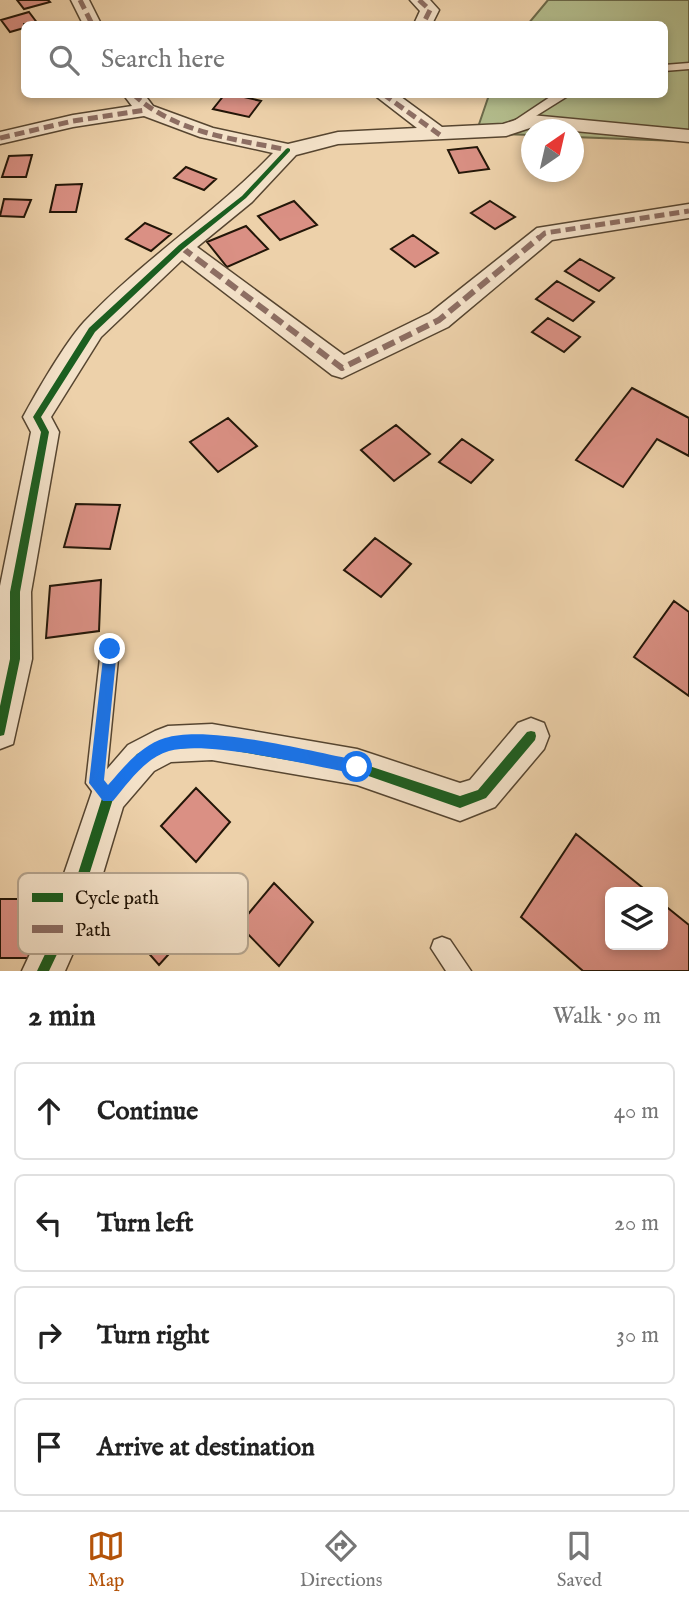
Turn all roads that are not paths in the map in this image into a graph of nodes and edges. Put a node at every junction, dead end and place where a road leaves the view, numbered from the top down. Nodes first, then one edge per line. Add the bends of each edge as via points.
1 (80, 0) edge
2 (419, 0) edge
3 (90, 21) edge
4 (424, 21) edge
5 (689, 66) edge
6 (668, 68) edge
7 (389, 98) edge
8 (555, 98) edge
9 (139, 102) edge
10 (506, 130) junction
11 (440, 135) junction
12 (689, 136) edge
13 (0, 138) edge
14 (288, 150) junction
15 (689, 211) edge
16 (181, 247) junction
17 (110, 649) dead end
18 (0, 731) edge
19 (531, 736) dead end
20 (108, 796) junction
21 (84, 873) edge
22 (442, 947) dead end
23 (51, 954) edge
24 (43, 971) edge
25 (460, 971) edge

1 - 3 street
2 - 4 street via 430,10
5 - 6 lane
7 - 11 street
8 - 10 lane
9 - 13 street
9 - 14 street via 207,133
10 - 11 street
10 - 12 street via 531,121
11 - 14 street via 338,138
14 - 16 street via 244,197
15 - 16 street via 545,233 439,320 342,368
16 - 18 street via 92,330 37,416 45,432 15,592 15,659
17 - 20 lane via 96,783
19 - 20 street via 482,794 460,802 357,767 212,742 168,744 141,758
20 - 21 street
22 - 25 lane
23 - 24 street

